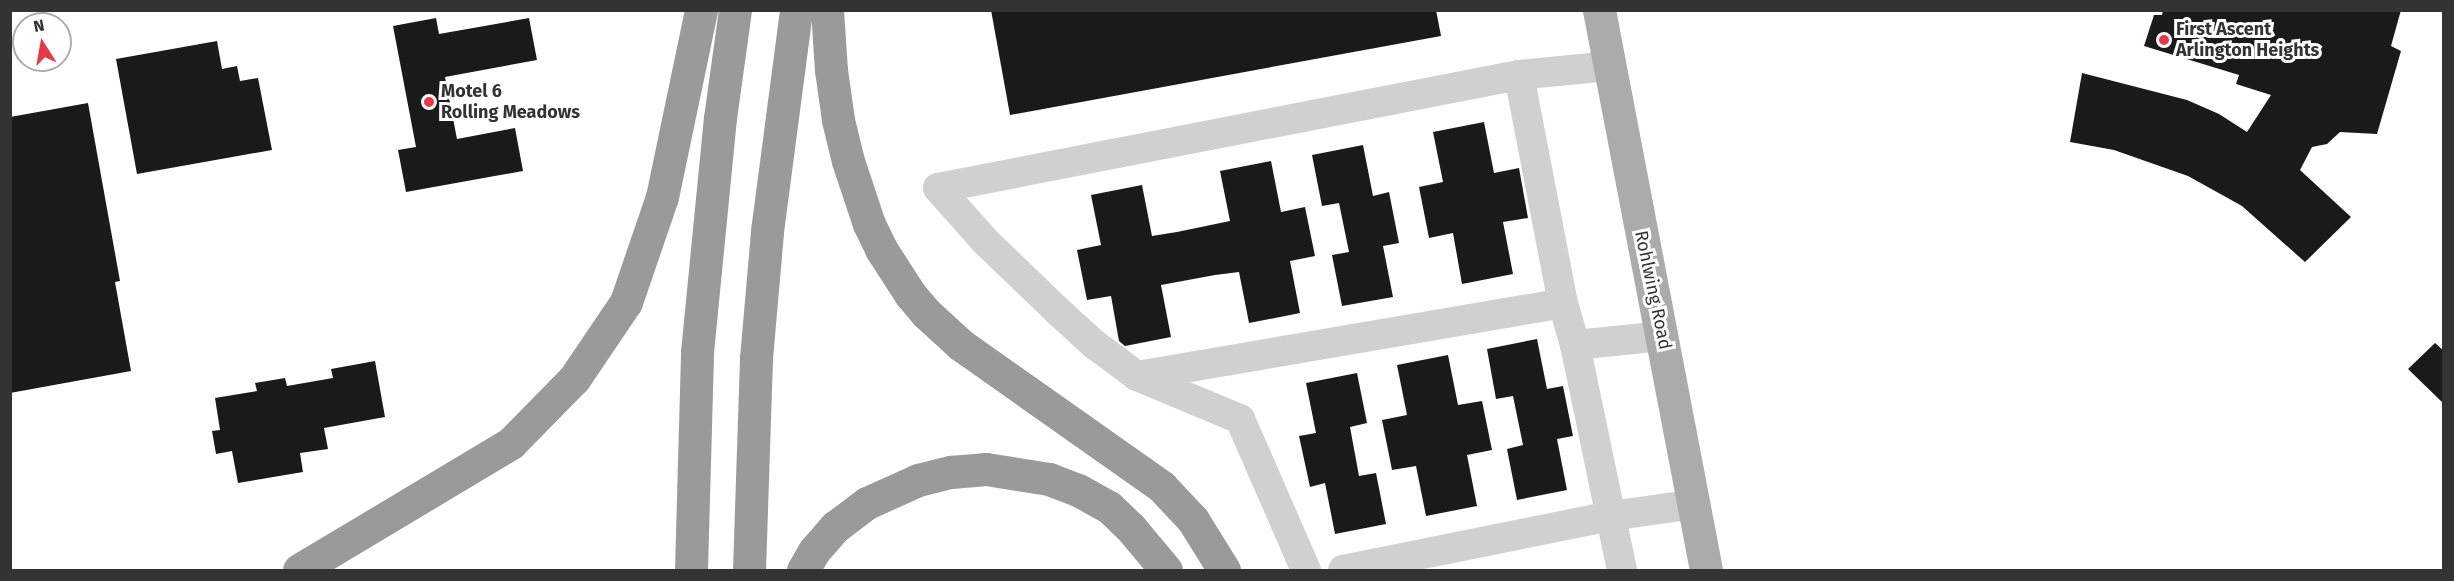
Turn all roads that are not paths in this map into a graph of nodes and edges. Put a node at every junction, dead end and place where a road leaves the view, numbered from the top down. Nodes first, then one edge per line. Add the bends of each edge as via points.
1 (701, 10) edge
2 (735, 10) edge
3 (796, 10) edge
4 (828, 10) edge
5 (1599, 10) edge
6 (1609, 66) junction
7 (1519, 75) junction
8 (1563, 303) junction
9 (1663, 336) junction
10 (1575, 345) junction
11 (1137, 376) junction
12 (1695, 504) junction
13 (1611, 516) junction
14 (299, 570) edge
15 (691, 570) edge
16 (749, 570) edge
17 (803, 570) edge
18 (1166, 570) edge
19 (1224, 570) edge
20 (1306, 570) edge
21 (1343, 570) edge
22 (1622, 570) edge
23 (1706, 570) edge

1 - 14 highway via 662,197 626,302 574,379 511,443
2 - 15 highway via 697,352
3 - 16 highway via 767,231 756,358
4 - 19 highway via 832,80 848,161 881,249 910,294 961,345 1162,487 1199,527
5 - 6 main road, Rohlwing Road
6 - 7 street
6 - 9 main road, Rohlwing Road
7 - 8 street
7 - 11 street via 938,188 984,240 1061,314
8 - 10 street
8 - 11 street
9 - 10 street
9 - 12 main road, Rohlwing Road
10 - 13 street
11 - 20 street via 1240,419
12 - 13 street
12 - 23 main road, Rohlwing Road
13 - 21 street
13 - 22 street
17 - 18 highway via 835,527 867,503 918,480 986,469 1049,478 1109,507

